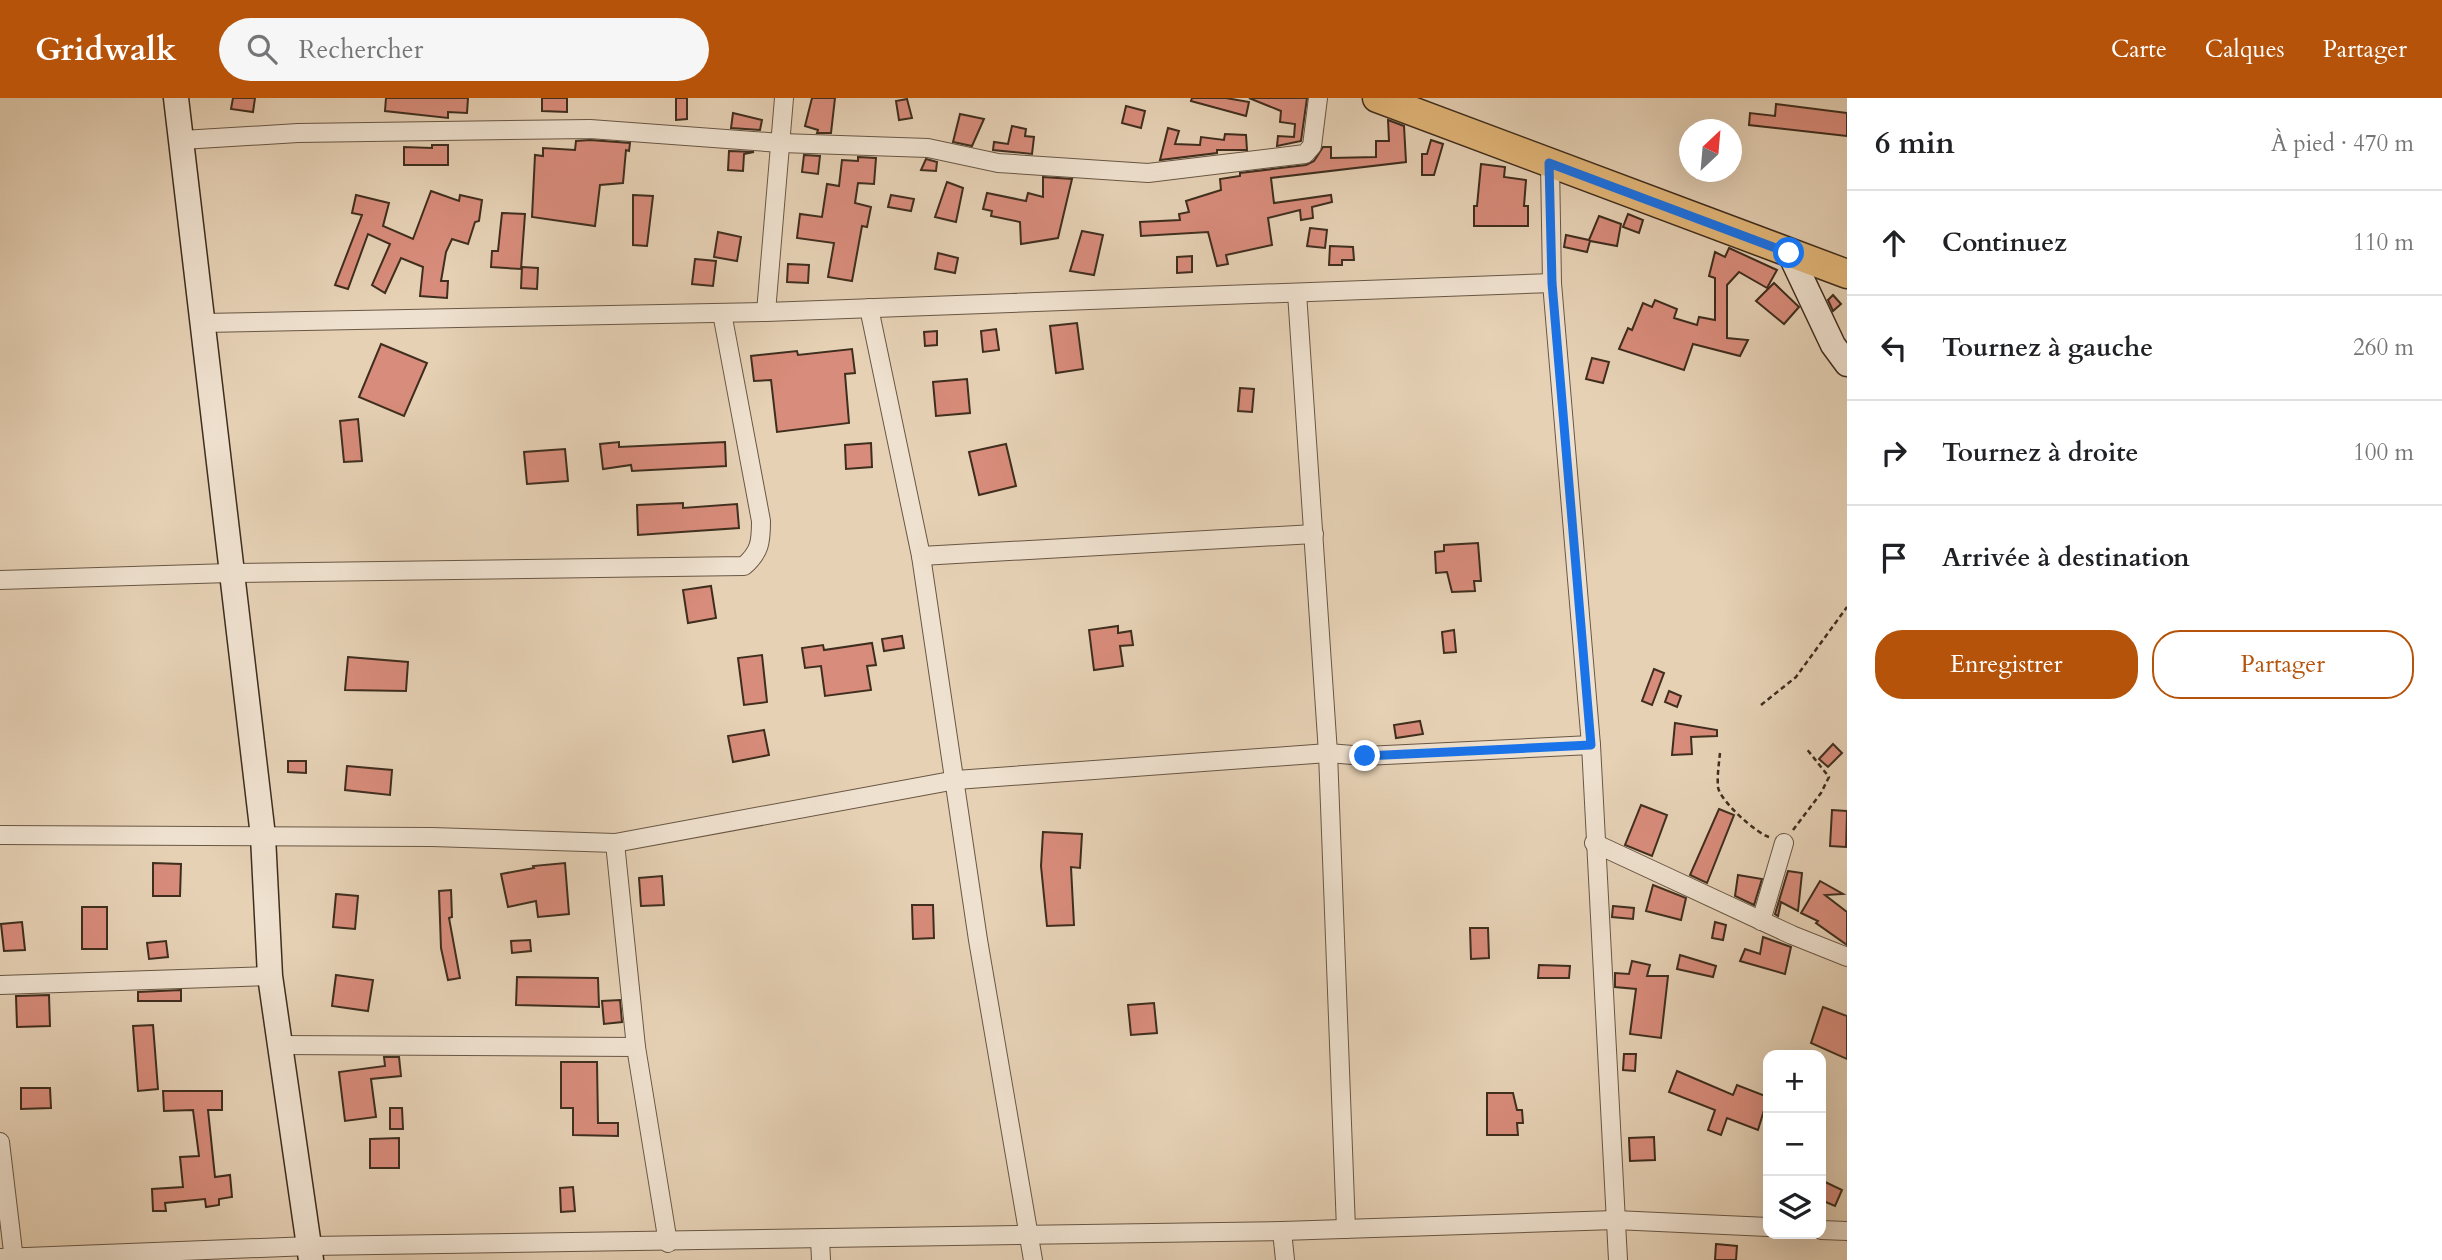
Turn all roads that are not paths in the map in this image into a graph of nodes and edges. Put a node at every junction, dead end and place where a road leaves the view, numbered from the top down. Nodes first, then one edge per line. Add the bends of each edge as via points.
1 (176, 98) edge
2 (784, 98) edge
3 (1318, 98) edge
4 (1377, 98) edge
5 (182, 139) junction
6 (781, 143) junction
7 (1549, 163) junction
8 (1789, 253) junction
9 (1847, 274) edge
10 (1552, 283) junction
11 (1297, 293) junction
12 (869, 308) junction
13 (766, 312) junction
14 (722, 313) junction
15 (203, 323) junction
16 (1847, 364) edge
17 (1314, 534) junction
18 (921, 556) junction
19 (230, 573) junction
20 (0, 579) edge
21 (1591, 745) junction
22 (1328, 753) junction
23 (956, 780) junction
24 (0, 835) edge
25 (263, 836) junction
26 (1594, 843) junction
27 (1784, 843) road end
28 (615, 844) junction
29 (1761, 921) junction
30 (1847, 957) edge
31 (270, 976) junction
32 (0, 985) edge
33 (280, 1045) junction
34 (636, 1047) junction
35 (0, 1142) edge
36 (1615, 1220) junction
37 (1763, 1227) edge
38 (1346, 1229) junction
39 (1826, 1230) edge
40 (1282, 1231) junction
41 (1847, 1231) edge
42 (1029, 1235) junction
43 (820, 1240) junction
44 (668, 1242) junction
45 (311, 1253) edge
46 (10, 1259) edge
47 (821, 1260) edge
48 (1033, 1260) edge
49 (1285, 1260) edge
50 (1618, 1260) edge

1 - 5 street
2 - 6 street
3 - 6 street via 1312,146 1305,154 1148,173 998,163 944,149
4 - 7 main road
5 - 6 street via 590,129
5 - 15 street
6 - 13 street
7 - 8 main road
7 - 10 street
8 - 9 main road
8 - 16 street via 1833,345
10 - 11 street
10 - 21 street
11 - 12 street
11 - 17 street
12 - 13 street
12 - 18 street
13 - 14 street
14 - 15 street
14 - 19 street via 761,521 761,545 744,566
15 - 19 street
17 - 18 street
17 - 22 street
18 - 23 street
19 - 20 street
19 - 25 street
21 - 22 street via 1365,756
21 - 26 street
22 - 23 street
22 - 38 street
23 - 28 street
23 - 42 street via 978,940
24 - 25 street
25 - 28 street
25 - 31 street
26 - 29 street
26 - 36 street
27 - 29 street
28 - 34 street
29 - 30 street
31 - 32 street
31 - 33 street
33 - 34 street
33 - 45 street
34 - 44 street
35 - 46 street
36 - 37 street
36 - 38 street
36 - 50 street
38 - 40 street
39 - 41 street
40 - 42 street
40 - 49 street
42 - 43 street
42 - 48 street
43 - 44 street
43 - 47 street
44 - 45 street
45 - 46 street

